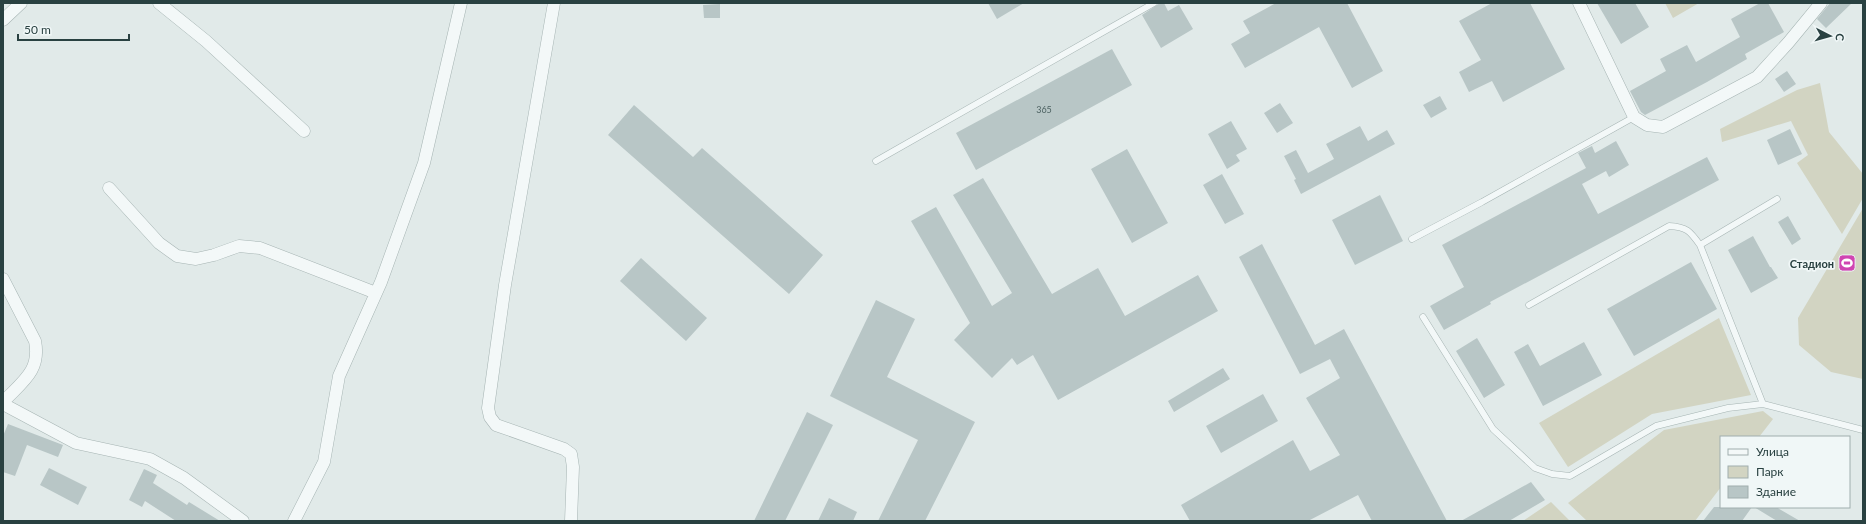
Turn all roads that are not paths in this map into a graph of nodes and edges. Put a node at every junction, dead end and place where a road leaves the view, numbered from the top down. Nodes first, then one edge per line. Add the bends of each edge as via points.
1 (21, 3) edge
2 (159, 3) edge
3 (461, 3) edge
4 (554, 3) edge
5 (1154, 3) edge
6 (1579, 3) edge
7 (1821, 3) edge
8 (3, 20) edge
9 (1634, 117) junction
10 (304, 131) dead end
11 (876, 161) dead end
12 (109, 188) dead end
13 (1778, 199) dead end
14 (1412, 239) dead end
15 (1700, 245) junction
16 (3, 279) edge
17 (376, 293) junction
18 (1529, 306) dead end
19 (1423, 317) dead end
20 (3, 403) edge
21 (1762, 404) junction
22 (1863, 430) edge
23 (243, 521) edge
24 (294, 521) edge
25 (571, 521) edge

1 - 8 street
2 - 10 street via 206,41
3 - 17 street via 424,163
4 - 25 street via 505,285 488,408 490,417 496,425 564,449 571,454
5 - 11 lane
6 - 9 street
7 - 9 street via 1757,77 1663,127 1646,124
9 - 14 lane
12 - 17 street via 159,243 177,256 196,259 240,246 260,248
13 - 15 lane
15 - 18 lane via 1690,231 1669,226
15 - 21 lane
16 - 20 street via 35,341 37,350 32,371
17 - 24 street via 339,376 324,462
19 - 21 lane via 1493,429 1535,468 1552,474 1570,476 1656,426 1728,408
20 - 23 street via 18,414 76,443 150,459 184,478
21 - 22 lane

